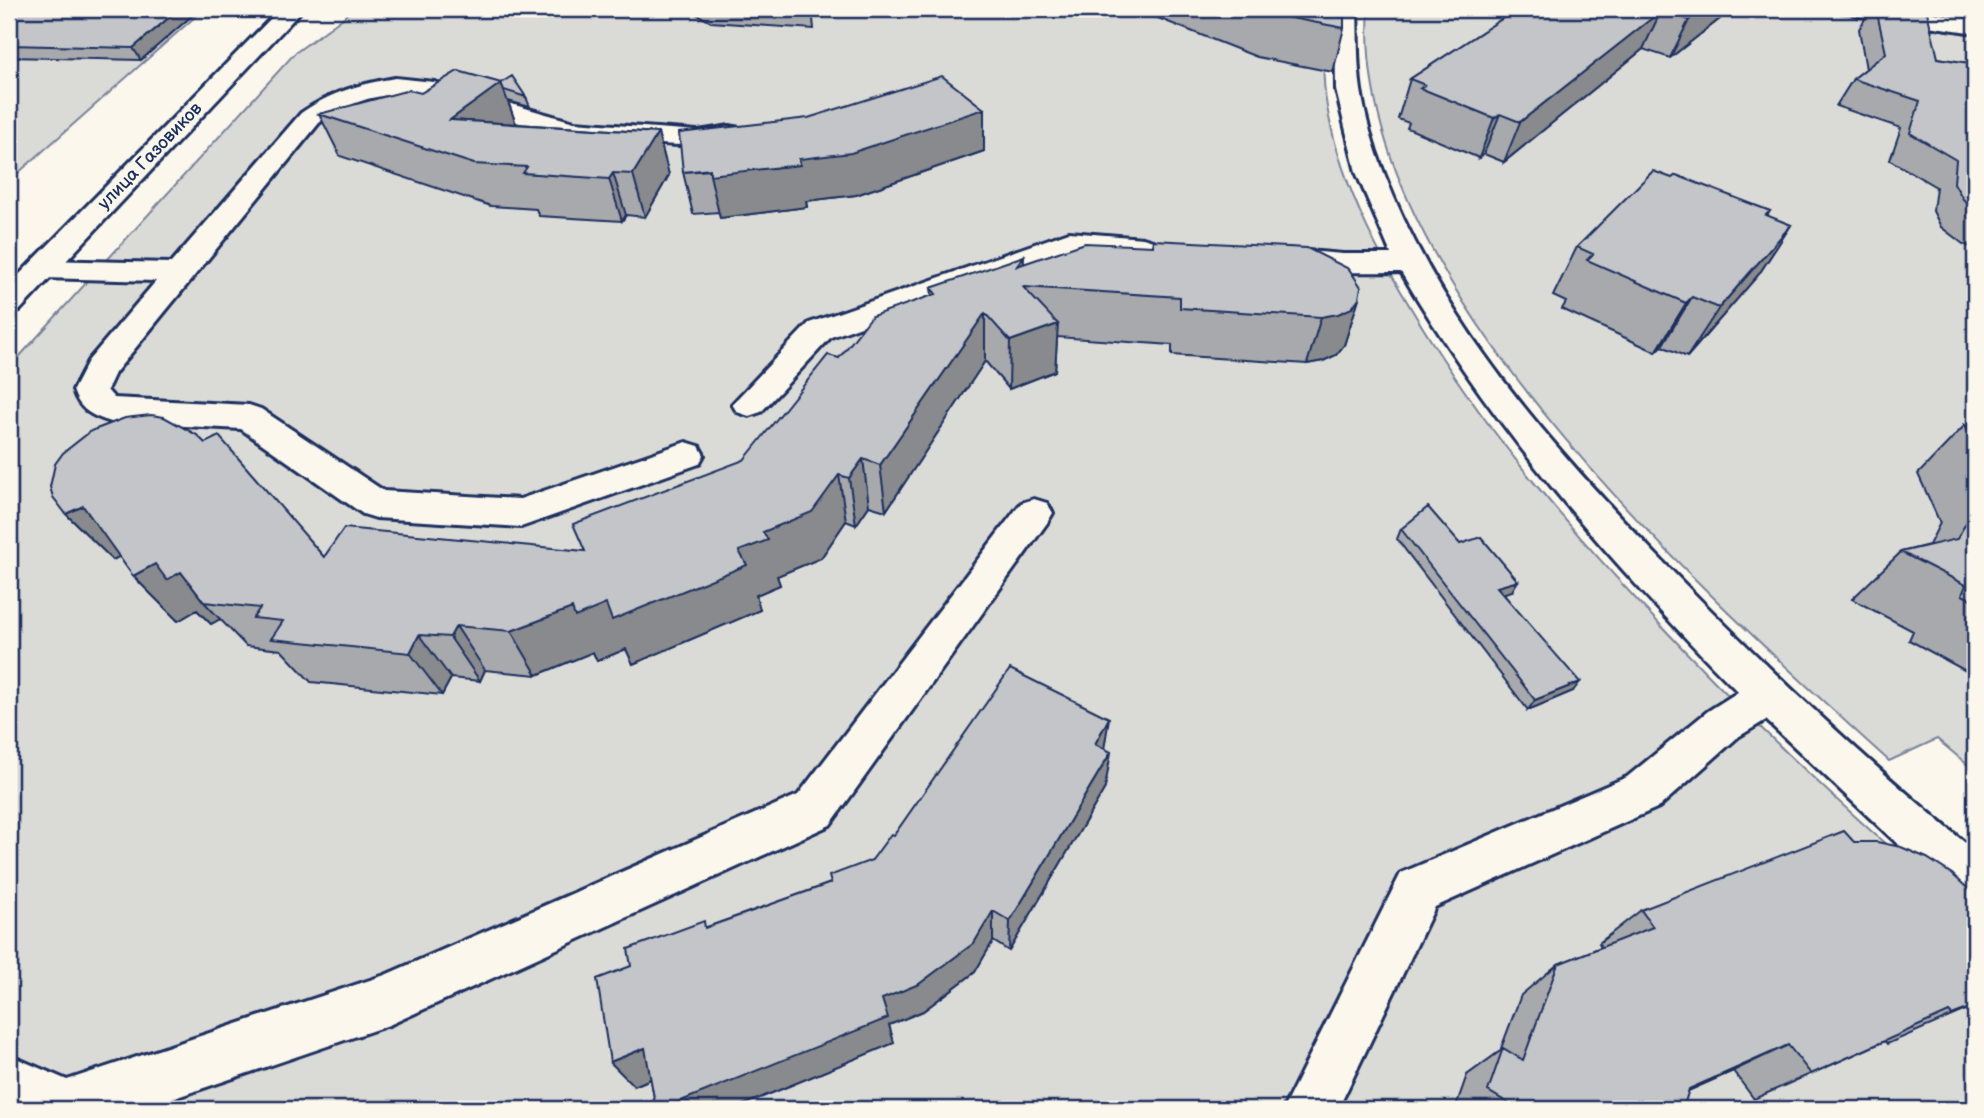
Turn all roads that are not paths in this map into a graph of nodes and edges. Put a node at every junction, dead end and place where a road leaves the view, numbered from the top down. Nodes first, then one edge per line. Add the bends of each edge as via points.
1 (292, 9) edge
2 (1346, 9) edge
3 (1861, 9) edge
4 (1975, 26) edge
5 (761, 130) edge
6 (1165, 249) edge
7 (1261, 256) edge
8 (1411, 263) junction
9 (42, 270) junction
10 (179, 272) junction
11 (9, 303) edge
12 (749, 404) dead end
13 (686, 455) dead end
14 (1034, 513) dead end
15 (1770, 695) junction
16 (1975, 881) edge
17 (9, 1082) edge
18 (1310, 1109) edge

1 - 9 street, улица Газовиков
2 - 8 street via 1344,70 1350,109 1380,201
3 - 4 street
5 - 10 street via 698,139 572,130 425,87 395,85 361,91 310,118
6 - 12 street via 1069,241 820,330
7 - 8 street
8 - 15 street via 1487,382 1546,458 1621,544
9 - 10 street
9 - 11 street, улица Газовиков
10 - 13 street via 93,380 92,399 99,406 248,417 376,504 521,513
14 - 17 street via 814,810 376,1003 66,1108
15 - 16 street
15 - 18 street via 1723,724 1643,792 1418,890

